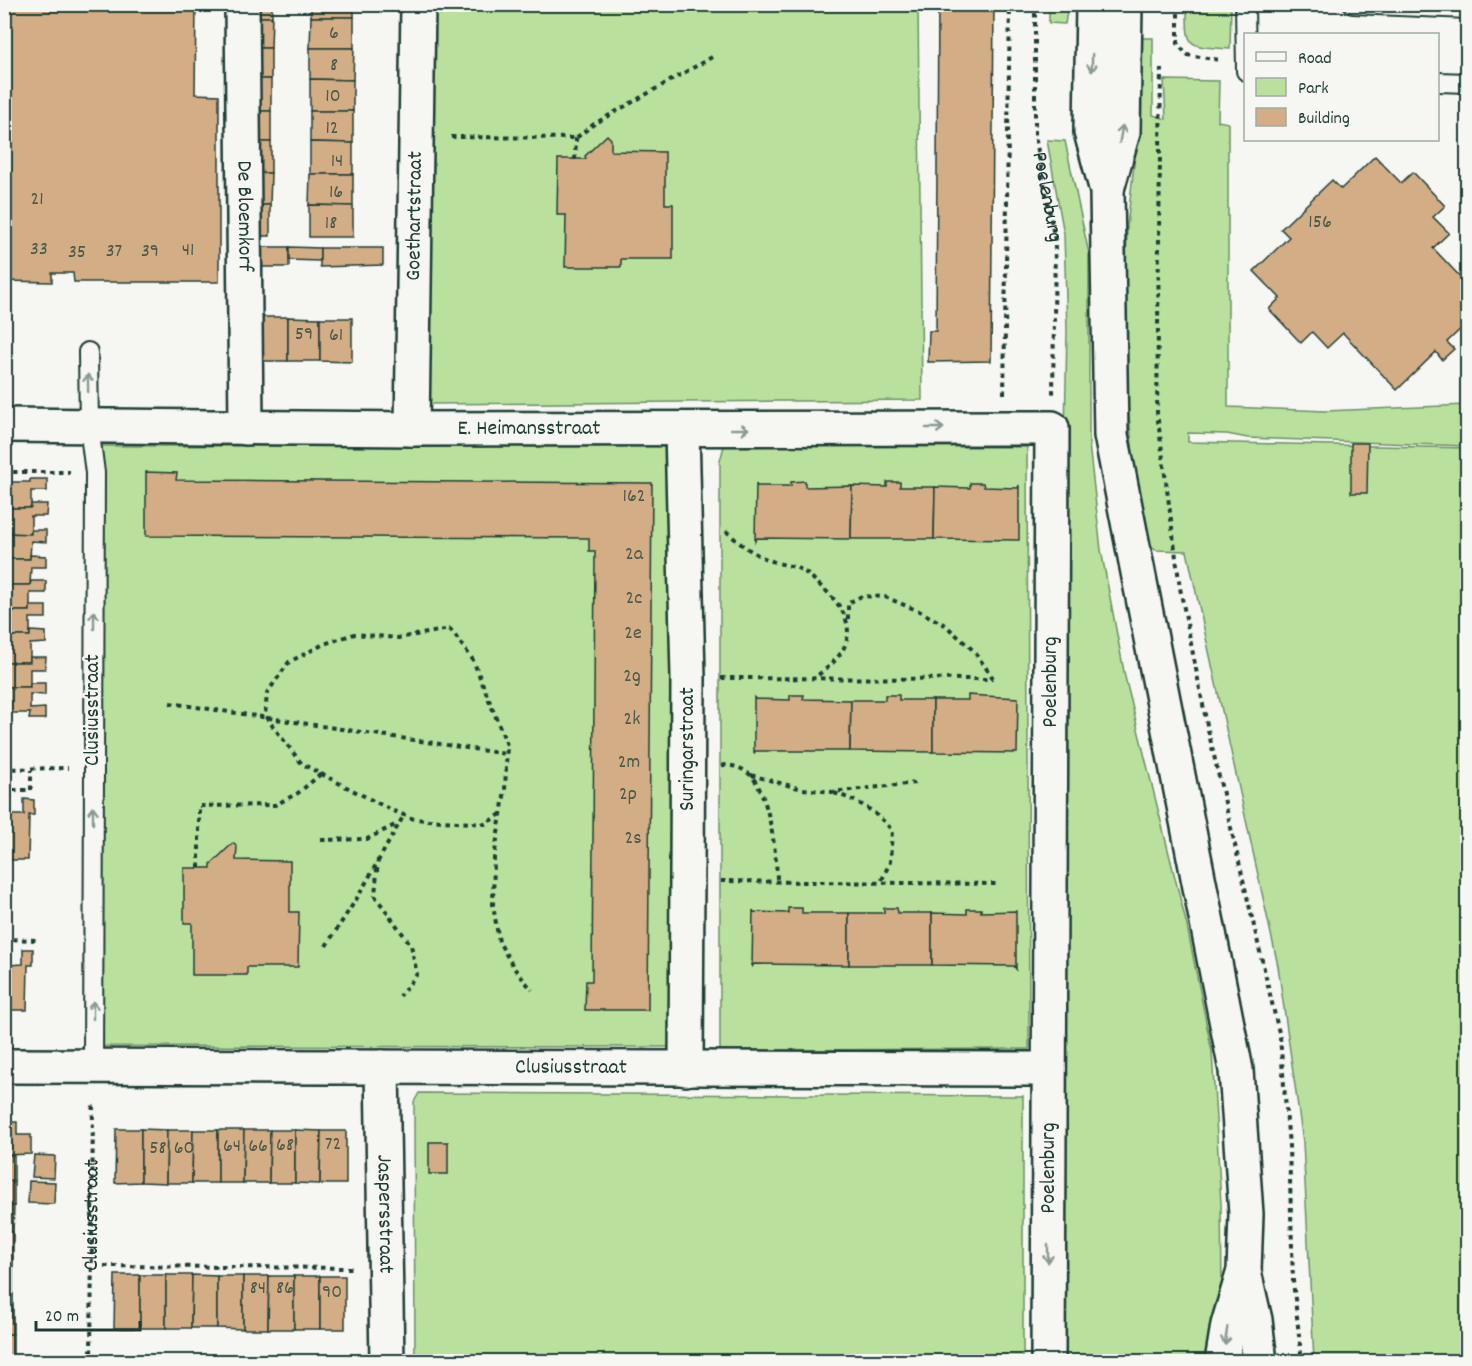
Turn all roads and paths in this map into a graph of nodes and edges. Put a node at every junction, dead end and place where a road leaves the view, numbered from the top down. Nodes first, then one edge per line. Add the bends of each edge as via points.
1 (242, 4) edge
2 (418, 4) edge
3 (1010, 4) edge
4 (1035, 4) edge
5 (1093, 4) edge
6 (1125, 4) edge
7 (1178, 4) edge
8 (1245, 4) edge
9 (1353, 4) edge
10 (1467, 9) edge
11 (1245, 33) edge
12 (712, 57) dead end
13 (1161, 59) dead end
14 (1244, 61) edge
15 (1439, 82) edge
16 (1467, 83) edge
17 (416, 136) junction
18 (576, 138) junction
19 (575, 160) dead end
20 (1107, 191) junction
21 (88, 352) dead end
22 (4, 425) edge
23 (89, 426) junction
24 (1003, 427) junction
25 (246, 428) junction
26 (1052, 428) junction
27 (412, 429) junction
28 (682, 429) junction
29 (4, 472) edge
30 (95, 472) junction
31 (726, 531) dead end
32 (848, 620) junction
33 (688, 677) junction
34 (814, 678) junction
35 (170, 703) dead end
36 (265, 716) junction
37 (506, 753) junction
38 (688, 763) junction
39 (93, 767) junction
40 (4, 769) edge
41 (31, 770) junction
42 (321, 774) junction
43 (750, 774) junction
44 (915, 783) dead end
45 (4, 790) edge
46 (834, 792) junction
47 (501, 814) junction
48 (404, 815) junction
49 (401, 821) junction
50 (321, 840) dead end
51 (378, 860) junction
52 (199, 868) dead end
53 (687, 881) junction
54 (777, 881) junction
55 (881, 882) junction
56 (998, 884) dead end
57 (4, 939) edge
58 (39, 940) dead end
59 (326, 946) dead end
60 (532, 990) dead end
61 (400, 996) dead end
62 (4, 1066) edge
63 (382, 1067) junction
64 (93, 1068) junction
65 (686, 1069) junction
66 (1049, 1070) junction
67 (104, 1266) dead end
68 (385, 1269) junction
69 (1244, 1271) junction
70 (91, 1362) edge
71 (387, 1362) edge
72 (1048, 1362) edge
73 (1222, 1362) edge
74 (1260, 1362) edge
75 (1302, 1362) edge

1 - 25 street, De Bloemkorf
2 - 17 street, Goethartstraat
3 - 24 path
4 - 26 path, Poelenburg via 1035,135 1055,241
5 -> 20 street via 1091,132
20 -> 6 street via 1123,132
7 - 14 path via 1178,44 1187,55
8 - 11 lane
9 - 10 lane
12 - 18 path
13 - 75 path via 1156,413 1180,588 1208,730 1280,1037 1289,1146 1293,1281
15 - 16 lane
17 - 18 path
17 - 27 street, Goethartstraat
18 - 19 path
20 - 69 street via 1111,435 1236,1070 1246,1214
23 -> 21 lane, Clusiusstraat
22 - 23 street, E. Heimansstraat
23 - 25 street, E. Heimansstraat
23 - 30 lane, Clusiusstraat
24 - 26 street, E. Heimansstraat
28 -> 24 street, E. Heimansstraat
25 - 27 street, E. Heimansstraat
26 - 66 street, Poelenburg
27 - 28 street, E. Heimansstraat
28 - 33 street, Suringarstraat
29 - 30 path
39 -> 30 lane, Clusiusstraat
31 - 32 path via 744,548 802,570 831,596
32 - 34 path via 848,640 833,665
32 - 34 path via 848,603 862,596 885,597 945,625 974,651 993,679
33 - 34 path
33 - 38 street, Suringarstraat
35 - 36 path
36 - 37 path
36 - 37 path via 267,693 289,662 324,644 354,634 399,638 450,629 473,660 507,745
36 - 42 path via 302,764
37 - 47 path
38 - 43 path via 734,765
38 - 53 street, Suringarstraat
39 - 41 path
64 -> 39 lane, Clusiusstraat
40 - 41 path
41 - 45 path via 31,790
42 - 48 path
42 - 52 path via 275,805 199,806
43 - 46 path via 802,789
43 - 54 path via 773,832
44 - 46 path
46 - 55 path via 862,803 892,830 890,862
47 - 48 path via 485,824
47 - 60 path via 493,894 499,942
48 - 49 path
49 - 50 path via 367,839
49 - 51 path
51 - 59 path
51 - 61 path via 375,896 411,945 417,974
53 - 54 path
53 - 65 street, Suringarstraat
54 - 55 path
55 - 56 path
57 - 58 path
62 - 64 street, Clusiusstraat
63 - 64 street, Clusiusstraat
63 - 65 street, Clusiusstraat
63 - 68 street, Jaspersstraat
64 - 70 path, Clusiusstraat
65 - 66 street, Clusiusstraat
66 -> 72 street, Poelenburg
67 - 68 path
68 - 71 street, Jaspersstraat
69 -> 73 street
69 - 74 street via 1256,1320

